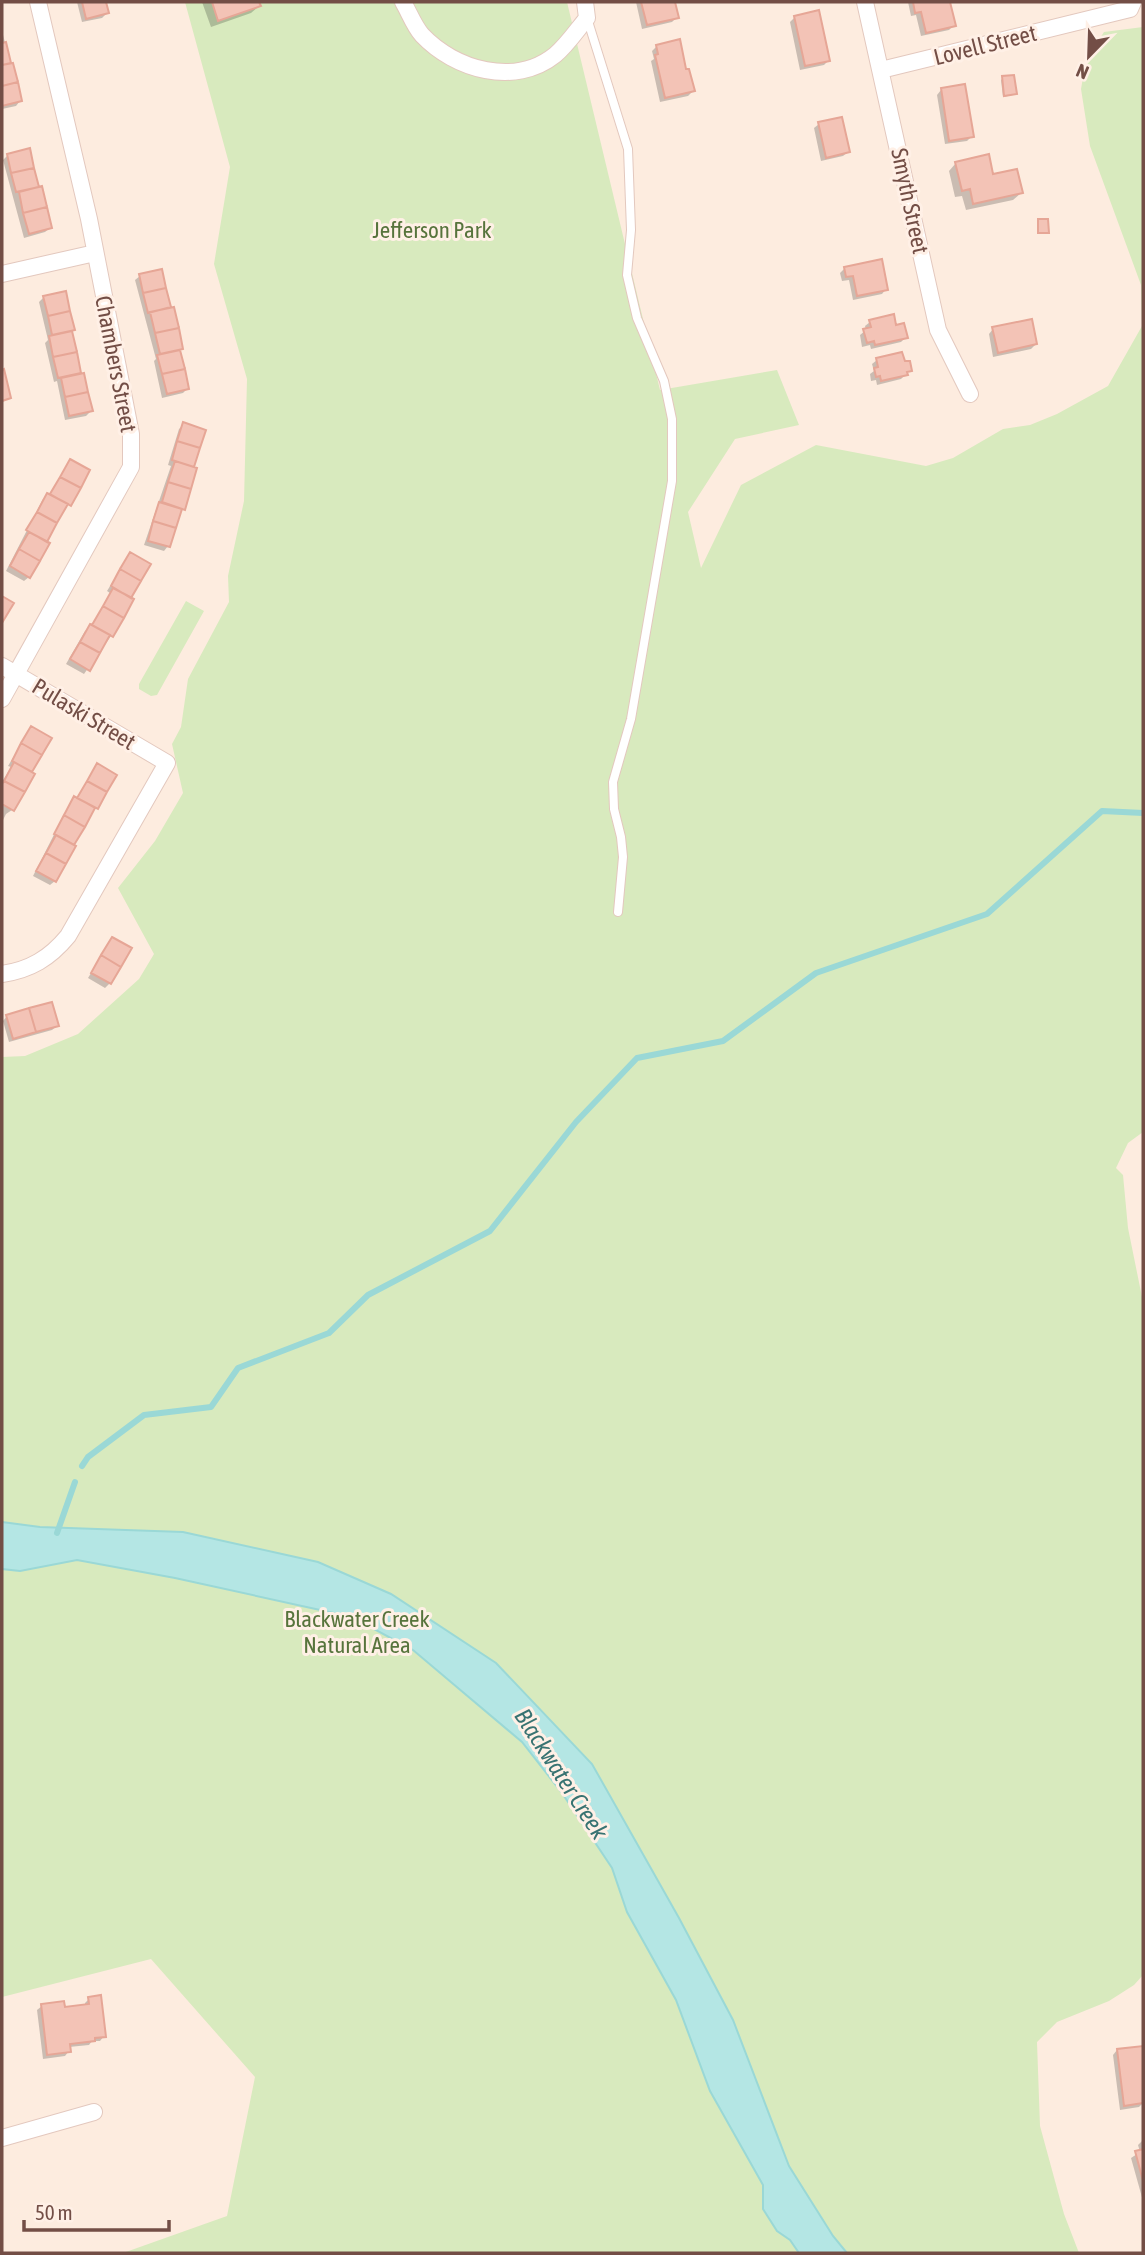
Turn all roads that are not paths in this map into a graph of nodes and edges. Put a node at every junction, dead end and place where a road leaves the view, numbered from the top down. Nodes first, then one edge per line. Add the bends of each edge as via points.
1 (38, 2) edge
2 (403, 2) edge
3 (865, 2) edge
4 (1132, 6) edge
5 (586, 10) edge
6 (881, 70) junction
7 (95, 253) junction
8 (2, 274) edge
9 (970, 394) dead end
10 (9, 670) edge
11 (2, 699) edge
12 (618, 912) dead end
13 (2, 974) edge
14 (94, 2112) dead end
15 (2, 2138) edge

1 - 7 street, Chambers Street
2 - 5 street via 420,33 444,55 476,68 512,73 556,54
3 - 6 street, Smyth Street
4 - 6 street, Lovell Street
5 - 12 lane via 628,149 631,230 627,275 637,318 664,381 673,419 670,494 631,719 613,782 623,857
6 - 9 street, Smyth Street via 937,330
7 - 8 street
7 - 10 street, Chambers Street via 131,434 131,467
10 - 11 street, Chambers Street
10 - 13 street, Pulaski Street via 167,763 68,936 45,959
14 - 15 street

